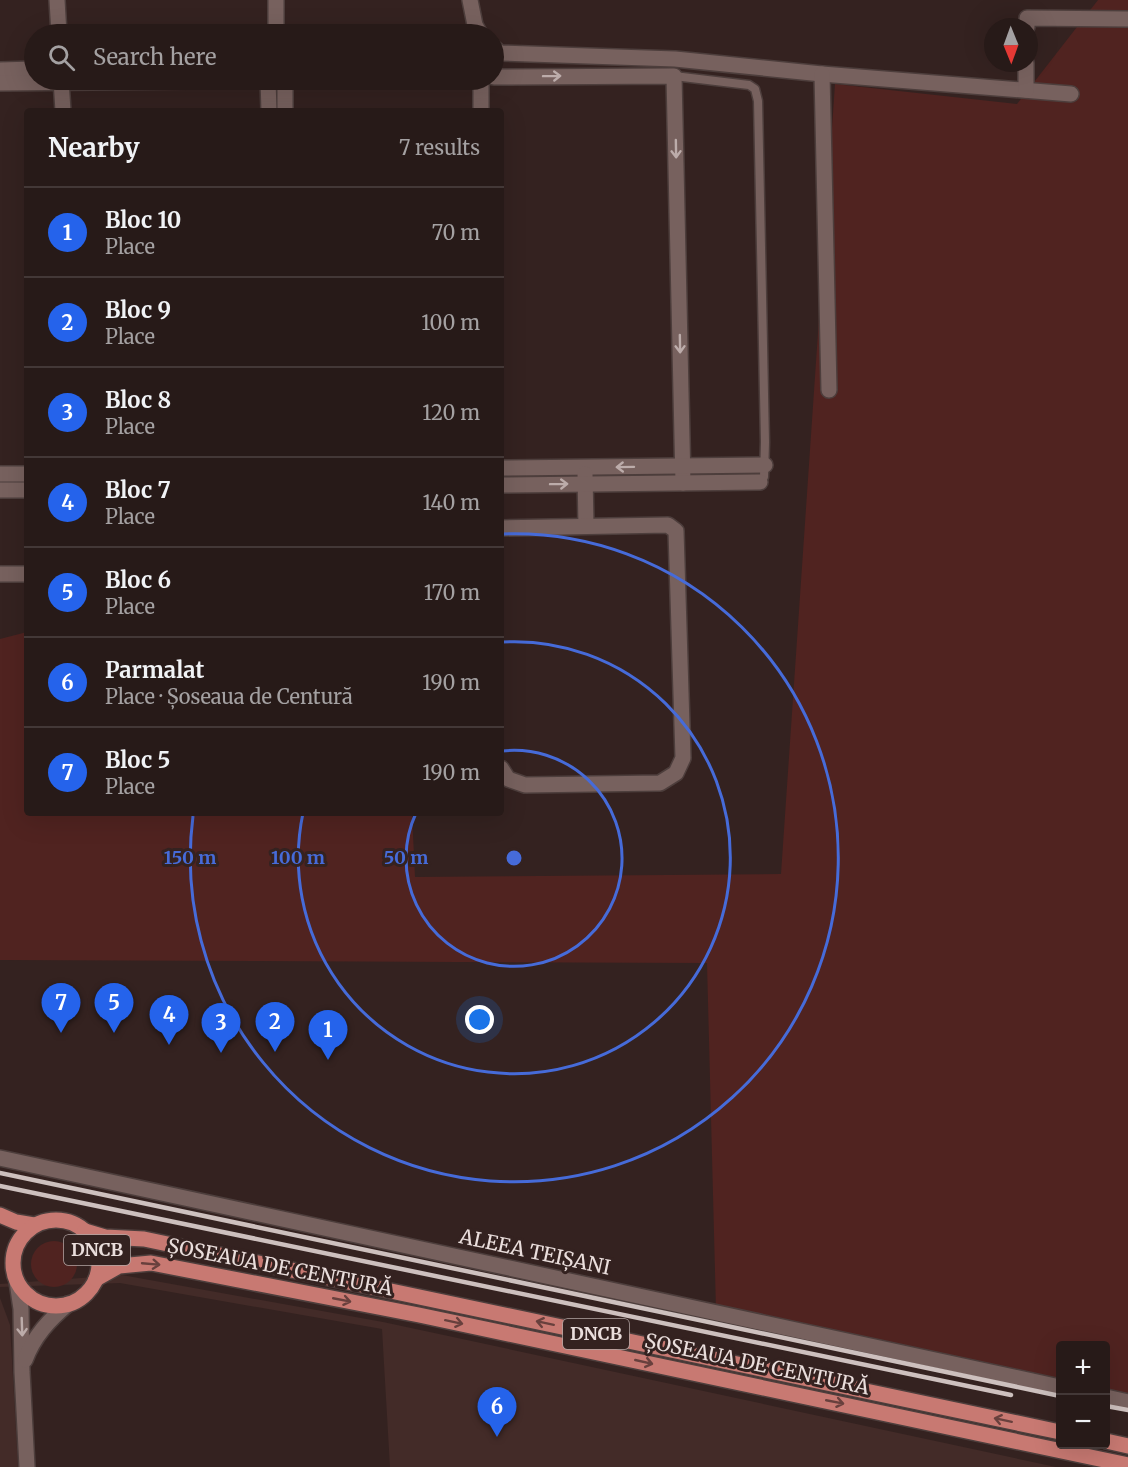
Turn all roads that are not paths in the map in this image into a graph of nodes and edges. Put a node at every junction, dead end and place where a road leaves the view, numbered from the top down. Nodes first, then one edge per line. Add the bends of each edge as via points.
1 (57, 0) edge
2 (276, 0) edge
3 (470, 0) edge
4 (1038, 18) edge
5 (1128, 19) edge
6 (58, 24) edge
7 (276, 24) edge
8 (474, 24) edge
9 (504, 53) edge
10 (24, 69) edge
11 (0, 70) edge
12 (1026, 72) edge
13 (822, 74) junction
14 (675, 76) junction
15 (504, 77) edge
16 (0, 82) edge
17 (24, 82) edge
18 (62, 90) edge
19 (269, 90) edge
20 (285, 90) edge
21 (481, 90) edge
22 (1026, 90) junction
23 (1071, 94) dead end
24 (63, 108) edge
25 (268, 108) edge
26 (285, 108) edge
27 (481, 108) edge
28 (829, 390) dead end
29 (765, 465) junction
30 (683, 466) junction
31 (504, 468) edge
32 (584, 468) junction
33 (0, 474) edge
34 (24, 474) edge
35 (760, 482) joint
36 (683, 483) junction
37 (585, 484) junction
38 (504, 485) edge
39 (0, 490) edge
40 (24, 490) edge
41 (586, 526) junction
42 (504, 528) edge
43 (0, 574) edge
44 (24, 574) edge
45 (504, 773) edge
46 (0, 1158) edge
47 (0, 1215) edge
48 (34, 1225) junction
49 (85, 1231) junction
50 (0, 1251) edge
51 (15, 1276) junction
52 (96, 1279) junction
53 (68, 1304) junction
54 (21, 1372) junction
55 (1056, 1386) edge
56 (1110, 1398) edge
57 (1128, 1402) edge
58 (1056, 1431) edge
59 (1110, 1443) edge
60 (1128, 1446) edge
61 (1128, 1465) edge
62 (27, 1467) edge

1 - 6 street
2 - 7 street
3 - 8 street
4 - 5 street
9 - 13 street via 675,59
10 - 11 street
12 - 22 street
13 - 22 street
13 - 28 street
15 -> 14 street
14 - 29 lane via 748,85 755,89 758,101
14 -> 30 street
16 - 17 street
18 - 24 street
19 - 25 street
20 - 26 street
21 - 27 street
22 - 23 street
29 - 30 street
29 - 35 lane
30 -> 32 street
30 - 36 street
31 - 32 street
32 - 37 street
33 - 34 street
35 - 36 street
36 - 37 street
38 -> 37 street
37 - 41 street
39 - 40 street
41 - 42 street
41 - 45 street via 668,525 676,531 683,758 676,773 660,783 525,784 508,779
43 - 44 street
46 - 55 street, ALEEA TEIȘANI
47 - 48 main road, DNCB
48 - 49 main road, DNCB via 55,1220
48 - 51 main road via 17,1244 13,1256
49 - 52 main road, DNCB via 96,1248
58 -> 49 main road, ȘOSEAUA DE CENTURĂ / DNCB via 144,1239 105,1237
50 - 51 main road
51 - 53 main road via 33,1300 45,1305
51 -> 54 street via 22,1324
52 - 53 main road, DNCB via 80,1299
52 -> 61 main road, ȘOSEAUA DE CENTURĂ / DNCB via 119,1266 151,1263 430,1317
53 - 54 street via 39,1333
54 - 62 street
56 - 57 street
59 - 60 main road

